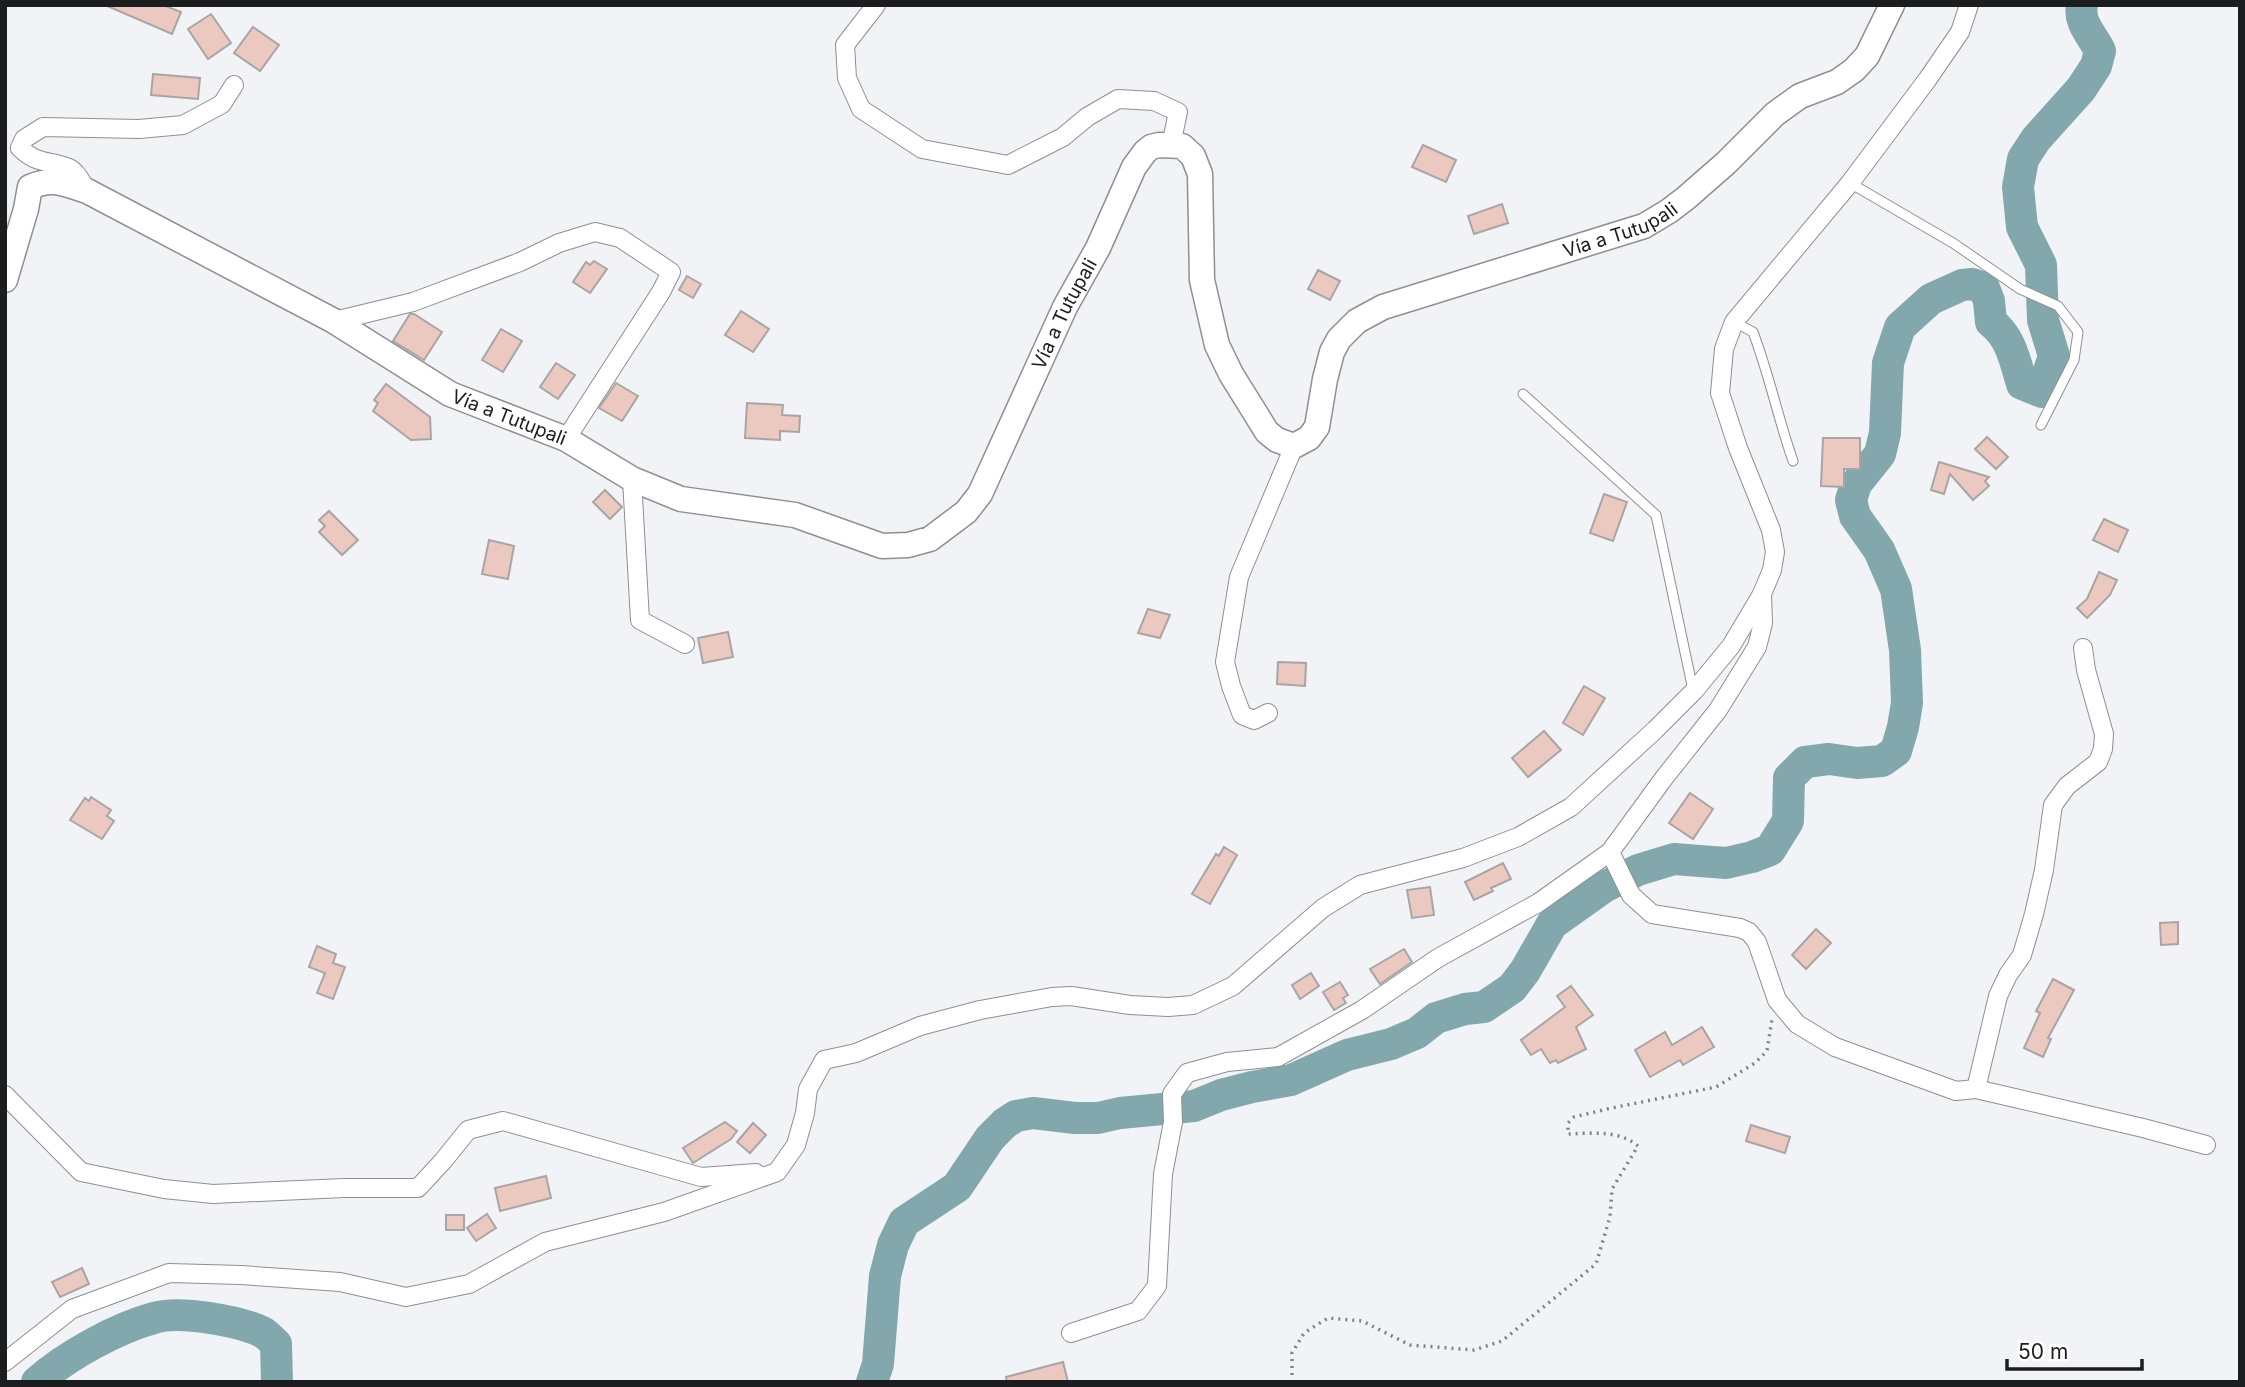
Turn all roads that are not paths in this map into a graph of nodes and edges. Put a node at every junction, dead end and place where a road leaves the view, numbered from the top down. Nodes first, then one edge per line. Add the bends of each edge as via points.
1 (876, 5) edge
2 (1892, 5) edge
3 (1969, 5) edge
4 (234, 85) dead end
5 (1171, 145) junction
6 (1850, 183) junction
7 (87, 191) junction
8 (5, 280) edge
9 (334, 321) junction
10 (1734, 322) junction
11 (1523, 394) dead end
12 (2041, 425) dead end
13 (566, 439) junction
14 (1294, 446) junction
15 (1793, 461) dead end
16 (632, 479) junction
17 (1762, 594) junction
18 (685, 644) dead end
19 (2083, 648) dead end
20 (1693, 691) junction
21 (1268, 713) dead end
22 (1614, 859) junction
23 (1976, 1089) junction
24 (5, 1095) edge
25 (2206, 1145) dead end
26 (777, 1172) junction
27 (1071, 1333) dead end
28 (5, 1362) edge

1 - 5 street via 845,45 847,78 861,108 922,149 1008,165 1063,137 1118,99 1154,101 1178,112
2 - 14 street, Vía a Tutupali via 1867,56 1854,70 1800,96 1775,114 1726,163 1644,226 1382,307 1357,321 1332,352 1317,427 1310,438
3 - 6 street via 1960,32
4 - 7 street via 222,104 183,125 43,127 24,139 20,148 28,156 71,169
5 - 14 street via 1188,150 1200,174 1202,280 1217,345 1267,432
5 - 16 street, Vía a Tutupali via 1151,147 1139,159 980,494 966,512 930,538 882,546 795,515 681,499
6 - 10 street
6 - 12 lane via 1953,243 2020,289 2057,306 2078,332 2074,360
7 - 8 street, Vía a Tutupali via 56,181 30,187
7 - 9 street, Vía a Tutupali
9 - 13 street, Vía a Tutupali via 450,394
9 - 13 street via 413,302 595,232 620,238 671,272
10 - 15 lane via 1753,332
10 - 17 street via 1724,349 1720,393 1771,530 1775,552
11 - 20 lane via 1656,515
13 - 16 street, Vía a Tutupali
14 - 21 street via 1239,577 1225,662 1241,715 1254,720
16 - 18 street via 640,620
17 - 20 street via 1731,646
17 - 22 street via 1763,623 1757,648 1718,710 1664,778
19 - 23 street via 2104,734 2103,749 2098,762 2067,786 2053,805 2035,914 2022,955 1998,996
20 - 26 street via 1571,807 1518,837 1463,858 1360,885 1323,908 1217,995 1193,1005 1168,1007 1052,997 920,1026 856,1053 824,1060 808,1089 796,1145
22 - 23 street via 1631,895 1652,914 1749,932 1757,942 1777,1000 1797,1024 1835,1047 1956,1091
22 - 27 street via 1438,958 1362,1010 1278,1057 1227,1062 1187,1073 1172,1094 1157,1286 1138,1311
23 - 25 street
24 - 26 street via 81,1172 213,1194 418,1188 468,1130 503,1121 701,1177
26 - 28 street via 664,1212 545,1241 469,1284 406,1297 340,1282 169,1273 72,1309

